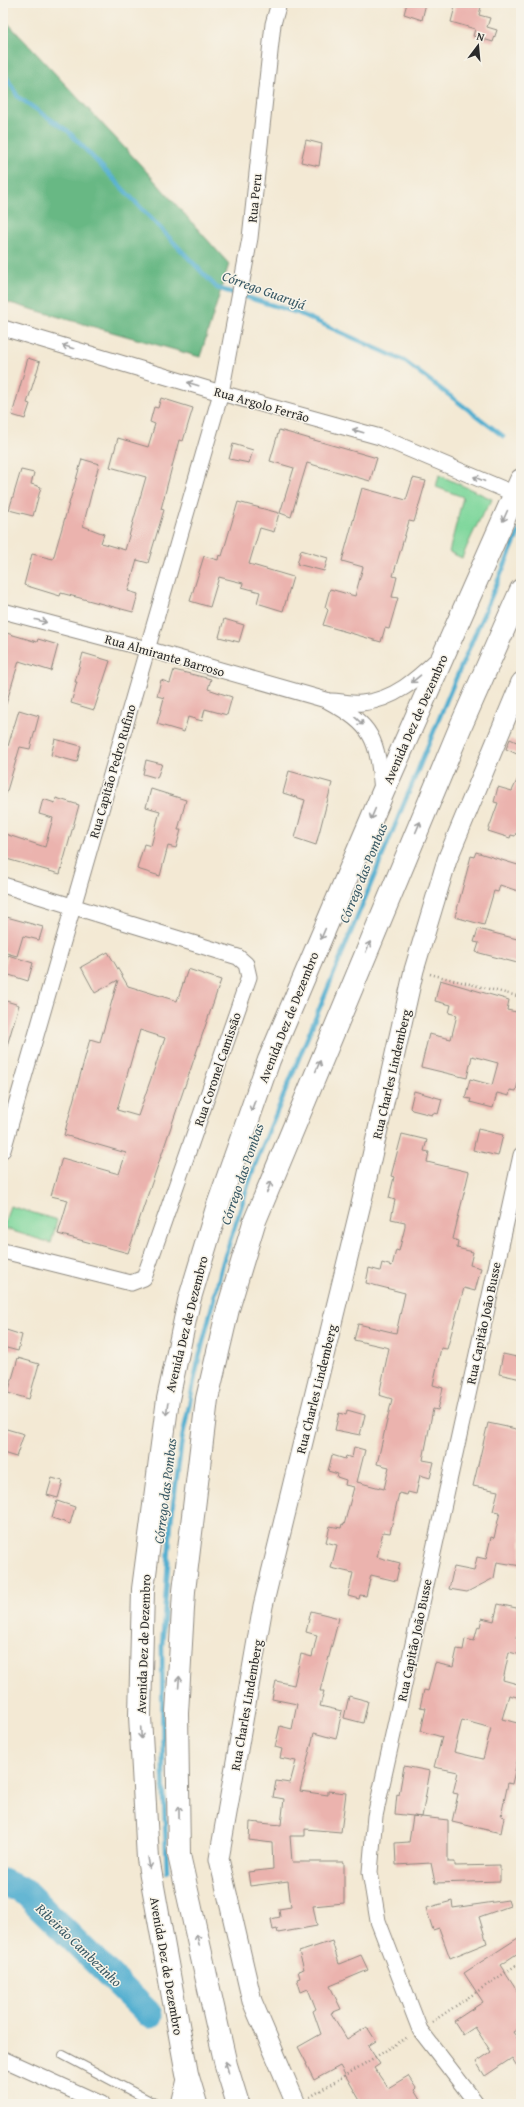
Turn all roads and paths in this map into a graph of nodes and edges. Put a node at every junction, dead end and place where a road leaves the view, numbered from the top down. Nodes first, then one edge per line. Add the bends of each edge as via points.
1 (279, 3) edge
2 (3, 328) edge
3 (221, 393) junction
4 (518, 487) edge
5 (521, 590) edge
6 (3, 611) edge
7 (148, 649) junction
8 (444, 653) junction
9 (521, 682) edge
10 (326, 700) junction
11 (514, 707) edge
12 (383, 792) junction
13 (3, 885) edge
14 (74, 905) junction
15 (414, 970) junction
16 (521, 997) edge
17 (3, 1150) edge
18 (521, 1155) edge
19 (3, 1252) edge
20 (63, 2055) dead end
21 (3, 2059) edge
22 (187, 2074) junction
23 (102, 2104) edge
24 (156, 2104) edge
25 (179, 2104) edge
26 (196, 2104) edge
27 (238, 2104) edge
28 (296, 2104) edge
29 (477, 2104) edge

1 - 3 street, Rua Peru via 273,24 250,238
3 -> 2 street, Rua Argolo Ferrão
4 -> 3 street, Rua Argolo Ferrão via 380,437
3 - 7 street, Rua Capitão Pedro Rufino
4 -> 8 highway, Avenida Dez de Dezembro
27 -> 5 highway via 226,2065 179,1855 177,1705 184,1591 207,1399 228,1308 254,1223 460,728
6 -> 7 street, Rua Almirante Barroso
7 - 10 street, Rua Almirante Barroso
7 - 14 street, Rua Capitão Pedro Rufino
8 -> 10 street, Rua Almirante Barroso via 415,681 390,696 362,703
8 - 12 highway, Avenida Dez de Dezembro
9 - 11 street, Rua Charles Lindemberg
10 -> 12 street, Rua Almirante Barroso via 362,722 379,758
11 - 15 street, Rua Charles Lindemberg via 447,860
12 -> 22 highway, Avenida Dez de Dezembro via 269,1060 216,1208 189,1301 168,1399 143,1589 140,1716 148,1859
13 - 14 street, Rua Coronel Camissão
14 - 17 street, Rua Capitão Pedro Rufino
14 - 19 street, Rua Coronel Camissão via 238,957 246,964 249,977 144,1278 131,1283
15 - 16 path
15 - 28 street, Rua Charles Lindemberg via 360,1208 263,1606 219,1859 252,2001
18 - 29 street, Rua Capitão João Busse via 375,1816 370,1872 378,1922 420,2030
20 - 24 lane
21 - 23 street
22 - 25 street
22 - 26 highway, Avenida Dez de Dezembro

